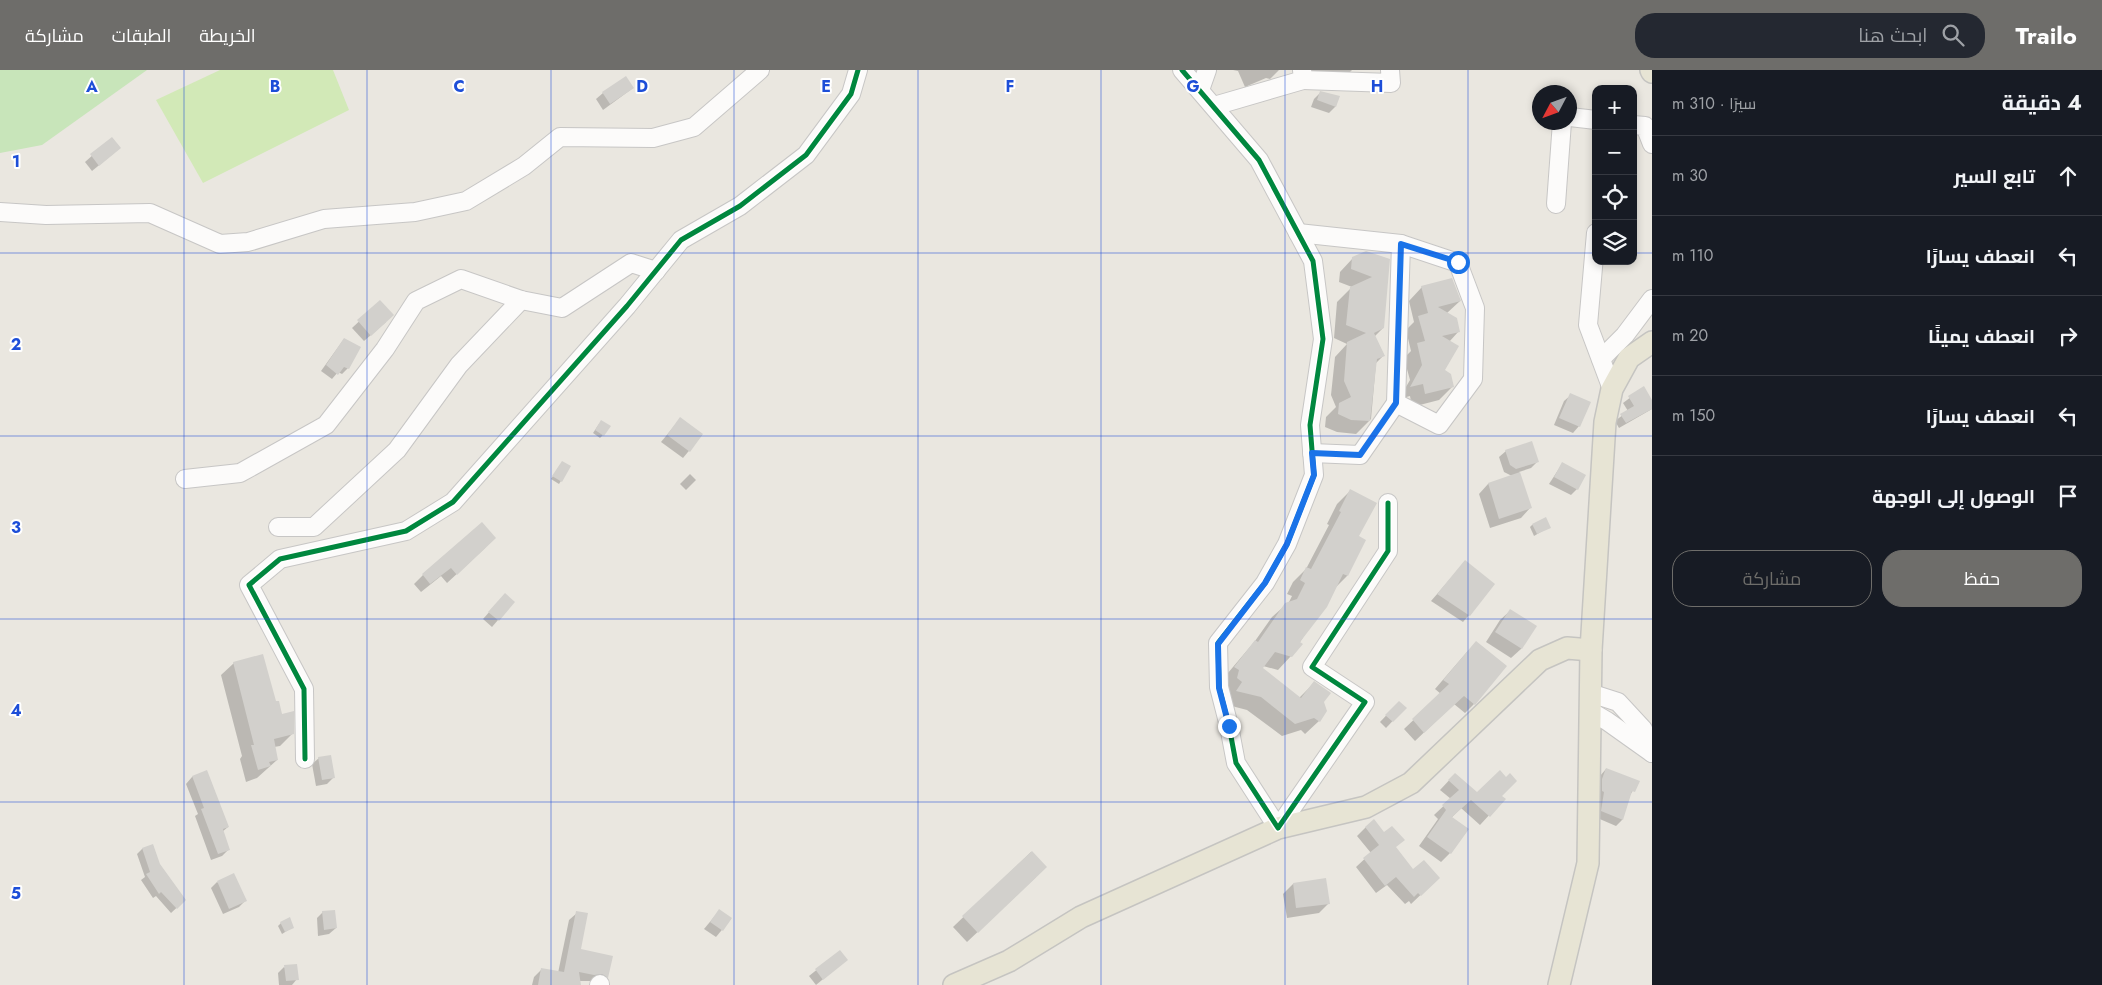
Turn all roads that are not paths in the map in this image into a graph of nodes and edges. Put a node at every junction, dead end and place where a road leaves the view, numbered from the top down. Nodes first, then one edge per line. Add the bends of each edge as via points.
1 (760, 70) edge
2 (858, 70) edge
3 (1182, 70) edge
4 (1207, 70) edge
5 (1390, 70) edge
6 (1302, 75) edge
7 (1200, 90) junction
8 (1214, 106) junction
9 (1577, 119) edge
10 (1592, 120) edge
11 (1637, 125) edge
12 (1561, 130) edge
13 (1652, 144) edge
14 (1556, 204) dead end
15 (0, 212) edge
16 (1298, 233) junction
17 (1401, 244) junction
18 (1593, 265) edge
19 (656, 271) junction
20 (1652, 299) edge
21 (520, 300) junction
22 (1652, 342) edge
23 (1601, 360) junction
24 (1612, 389) junction
25 (1396, 403) junction
26 (1312, 453) junction
27 (185, 479) dead end
28 (1388, 503) dead end
29 (278, 527) dead end
30 (1591, 650) junction
31 (1590, 702) junction
32 (1652, 753) edge
33 (305, 760) dead end
34 (1278, 828) junction
35 (954, 985) edge
36 (1559, 985) edge

1 - 15 street via 694,127 653,138 560,137 524,166 466,201 415,212 324,220 248,242 220,244 150,213 46,215
2 - 19 street via 852,94 806,155 740,206 681,240
3 - 7 street
4 - 7 street
5 - 6 street via 1391,83
6 - 8 street
7 - 8 street
8 - 16 street via 1259,160
9 - 10 street
11 - 13 street via 1645,126
12 - 14 street
16 - 17 street
16 - 26 street via 1313,261 1323,339 1310,426
17 - 25 street
17 - 25 street via 1458,262 1475,308 1473,379 1440,425
18 - 23 street via 1588,325
19 - 21 street via 631,263 562,308
19 - 33 street via 453,502 406,531 280,559 249,586 304,689
20 - 23 street
21 - 27 street via 461,279 416,301 385,349 326,425 240,473
21 - 29 street via 459,366 397,450 314,527
22 - 24 main road via 1628,358
23 - 24 street
24 - 30 main road via 1605,422
25 - 26 street via 1360,455
26 - 34 street via 1314,475 1287,544 1265,583 1218,644 1219,688 1236,763
28 - 34 street via 1388,550 1312,667 1365,702
30 - 31 main road
30 - 34 main road via 1567,648 1540,660 1411,783 1366,807
31 - 32 street via 1618,702 1643,729
31 - 36 main road via 1588,864
34 - 35 main road via 1081,916 1009,961

